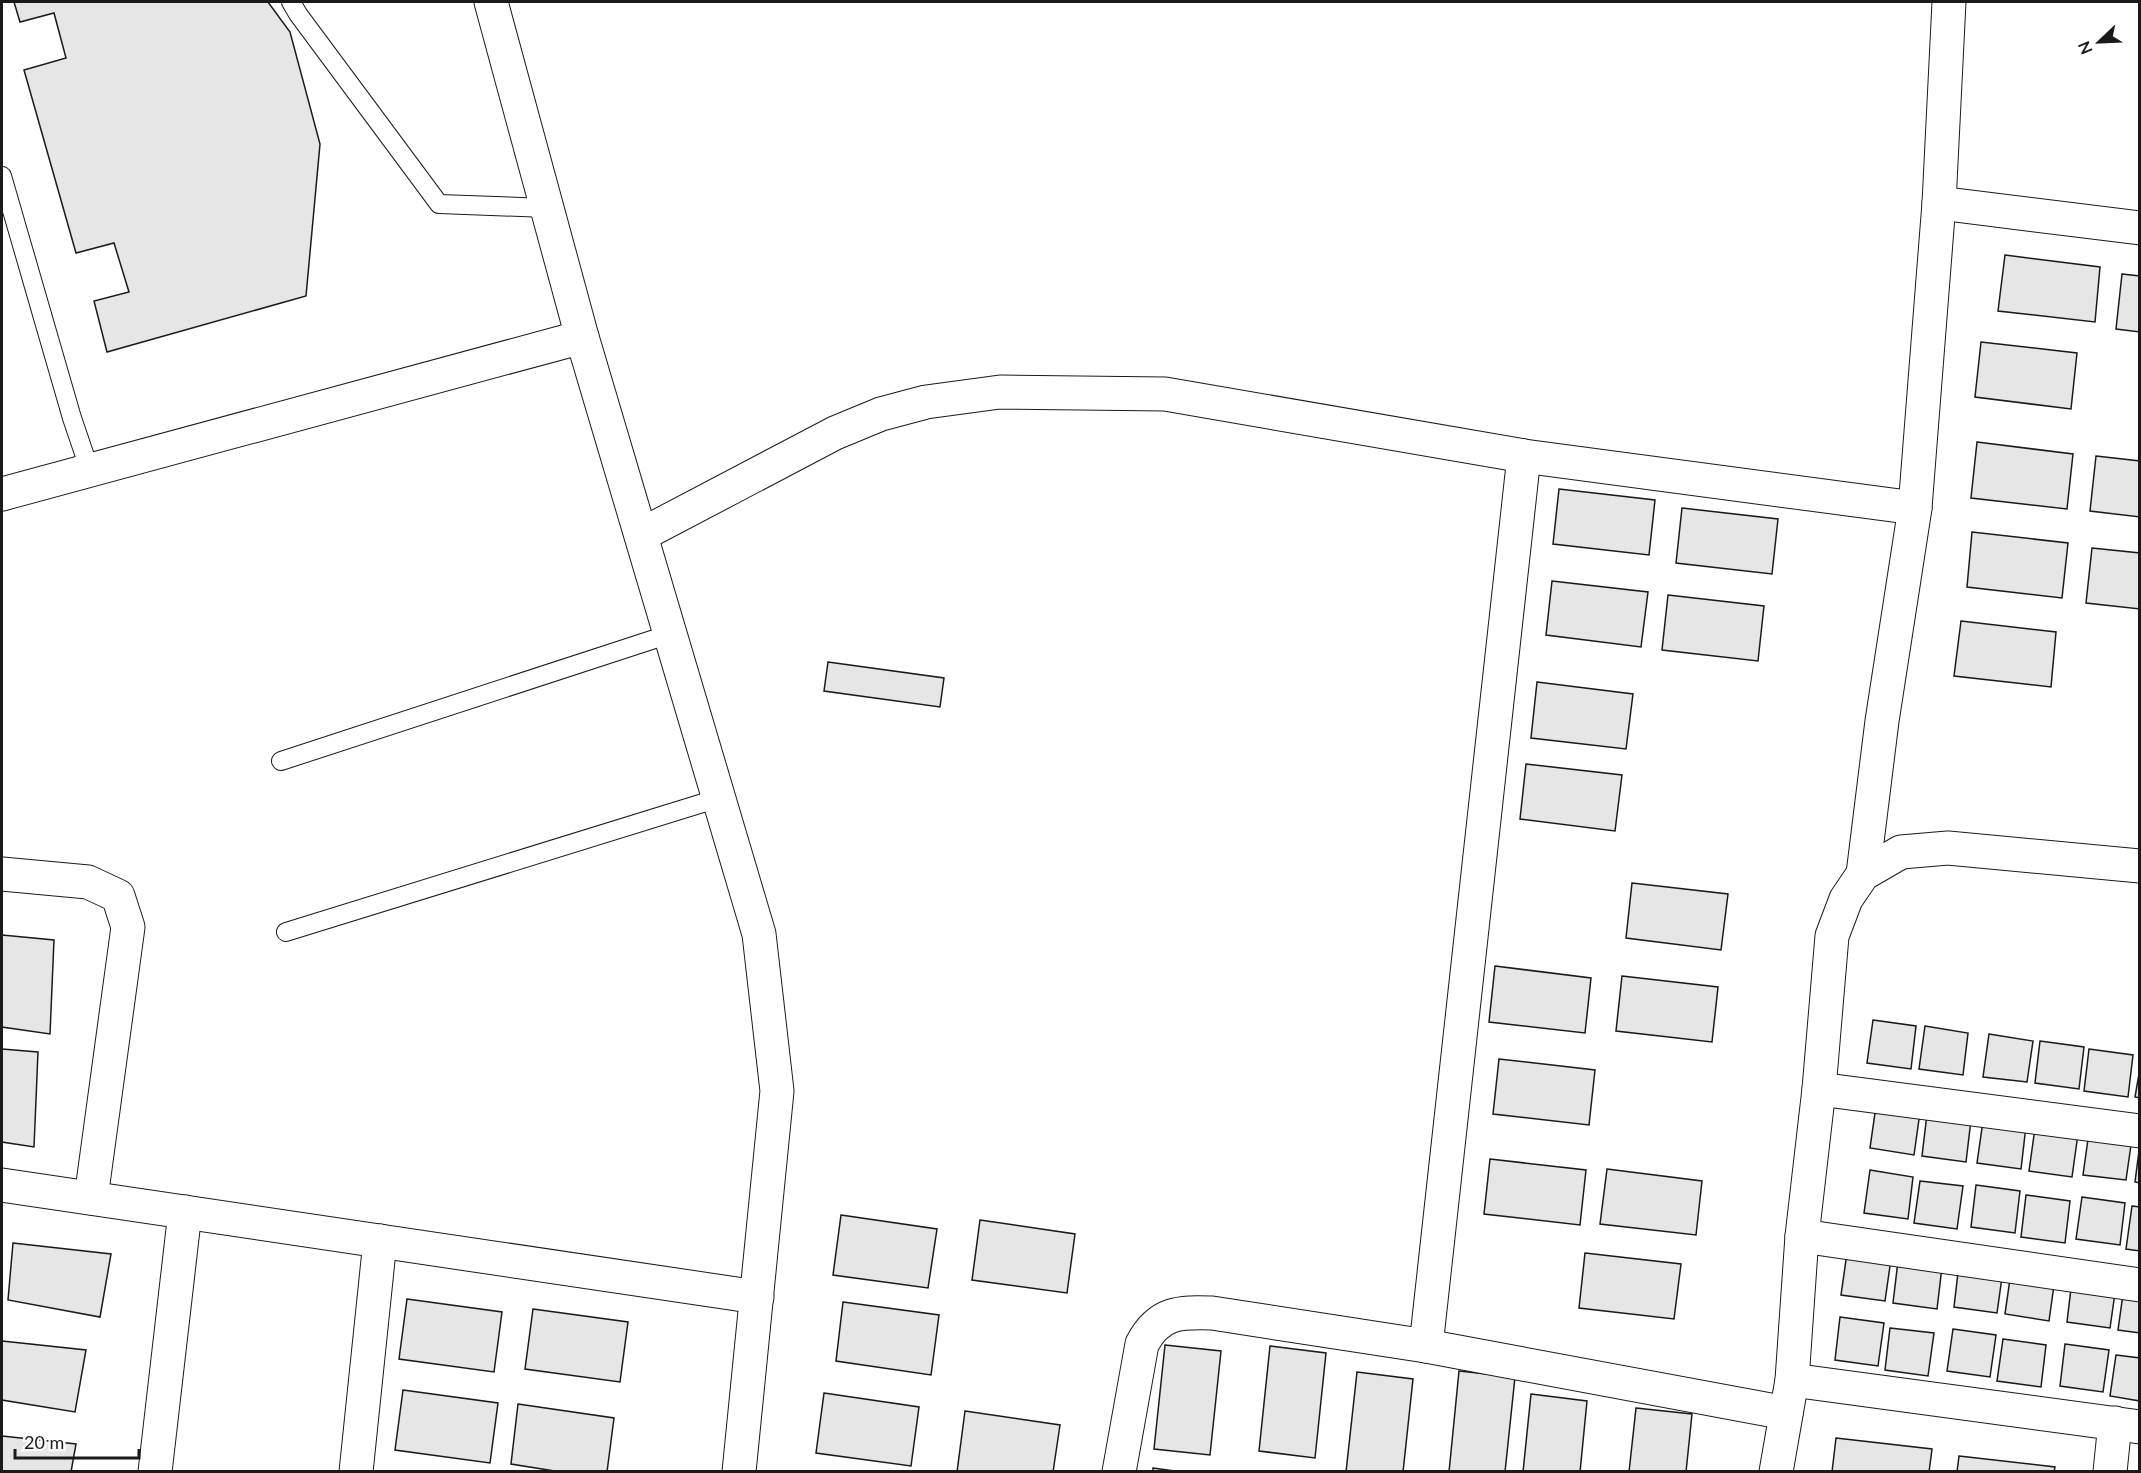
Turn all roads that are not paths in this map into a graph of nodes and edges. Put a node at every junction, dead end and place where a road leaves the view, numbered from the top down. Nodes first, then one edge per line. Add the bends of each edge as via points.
1 (291, 2) edge
2 (491, 2) edge
3 (1949, 2) edge
4 (2, 176) edge
5 (1939, 203) junction
6 (547, 208) junction
7 (2139, 228) edge
8 (582, 337) junction
9 (1524, 456) junction
10 (90, 471) junction
11 (2, 495) edge
12 (1915, 508) junction
13 (641, 535) junction
14 (670, 634) junction
15 (281, 761) dead end
16 (719, 798) junction
17 (2139, 866) edge
18 (2, 874) edge
19 (1863, 874) junction
20 (286, 932) dead end
21 (1819, 1089) junction
22 (2139, 1131) edge
23 (2, 1185) edge
24 (92, 1198) junction
25 (185, 1212) junction
26 (1802, 1236) junction
27 (380, 1241) junction
28 (2139, 1285) edge
29 (757, 1297) junction
30 (1426, 1346) junction
31 (1792, 1380) junction
32 (1786, 1413) junction
33 (2127, 1425) edge
34 (155, 1472) edge
35 (356, 1472) edge
36 (739, 1472) edge
37 (1119, 1472) edge
38 (1776, 1472) edge
39 (2110, 1472) edge

1 - 6 lane via 439,204
2 - 6 street
3 - 5 street
4 - 10 lane
5 - 7 street
5 - 12 street
6 - 8 street
8 - 10 street
8 - 13 street
9 - 12 street
9 - 13 street via 1165,394 1000,392 926,402 881,414 835,433
9 - 30 street
10 - 11 street
12 - 19 street
13 - 14 street
14 - 15 lane
14 - 16 street
16 - 20 lane
16 - 29 street via 759,934 777,1091
17 - 19 street via 1948,848 1901,852
18 - 24 street via 88,882 118,896 128,927
19 - 21 street via 1846,899 1832,936
21 - 22 street
21 - 26 street
23 - 24 street
24 - 25 street
25 - 27 street
25 - 34 street
26 - 28 street
26 - 31 street
27 - 29 street
27 - 35 street
29 - 36 street
30 - 32 street
30 - 37 street via 1212,1313 1183,1312 1164,1318 1149,1330 1142,1344
31 - 32 street
31 - 33 street
32 - 38 street
33 - 39 street

